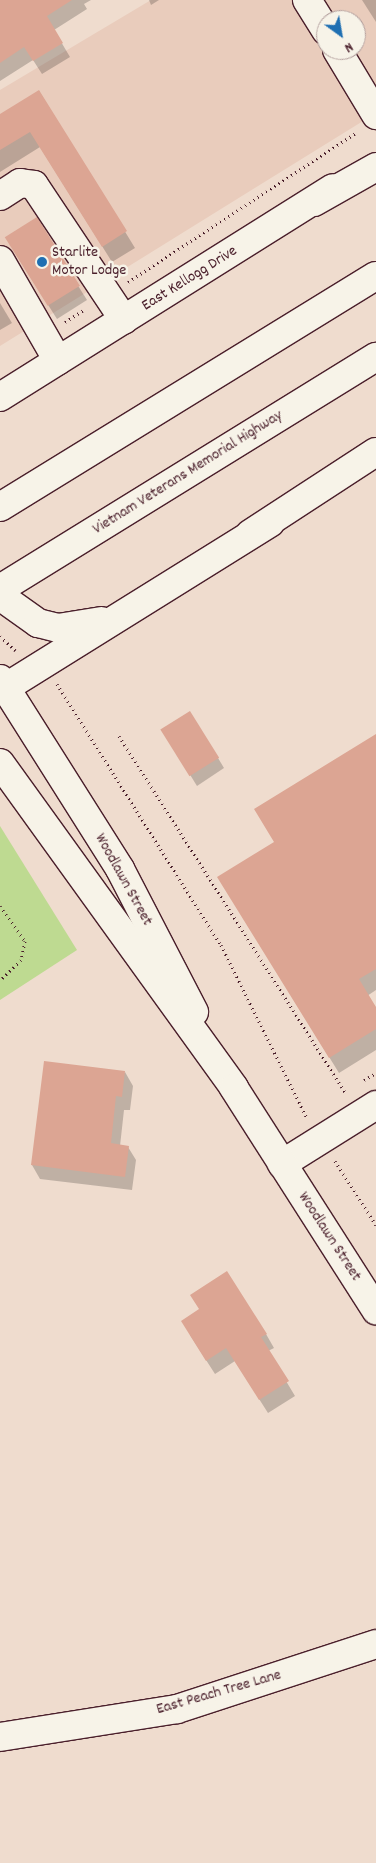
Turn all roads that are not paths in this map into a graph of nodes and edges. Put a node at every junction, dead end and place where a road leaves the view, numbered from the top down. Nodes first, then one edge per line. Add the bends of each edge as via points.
1 (307, 0) edge
2 (316, 15) edge
3 (341, 60) edge
4 (368, 122) edge
5 (376, 155) edge
6 (376, 167) edge
7 (0, 196) edge
8 (314, 202) junction
9 (0, 260) edge
10 (376, 276) edge
11 (124, 320) junction
12 (376, 357) edge
13 (58, 361) junction
14 (0, 397) edge
15 (376, 452) edge
16 (376, 463) edge
17 (0, 507) edge
18 (250, 534) junction
19 (0, 589) edge
20 (10, 604) edge
21 (113, 619) junction
22 (2, 686) edge
23 (0, 763) edge
24 (234, 1088) junction
25 (376, 1106) edge
26 (282, 1164) junction
27 (376, 1310) edge
28 (376, 1644) edge
29 (0, 1737) edge

1 - 2 main road
3 - 4 main road
5 - 8 main road, East Kellogg Drive
6 - 8 main road
7 - 11 main road via 20,183 34,185
8 - 11 main road, East Kellogg Drive
9 - 13 main road
10 - 17 main road
11 - 13 main road, East Kellogg Drive
12 - 19 main road, Vietnam Veterans Memorial Highway
13 - 14 main road, East Kellogg Drive
15 - 18 main road
16 - 18 main road
18 - 21 main road
20 - 21 main road via 58,628
21 - 22 main road
22 - 24 main road, Woodlawn Street via 120,869
23 - 24 main road, Woodlawn Street
24 - 26 main road, Woodlawn Street
25 - 26 main road
26 - 27 main road, Woodlawn Street
28 - 29 main road, East Peach Tree Lane via 176,1709

